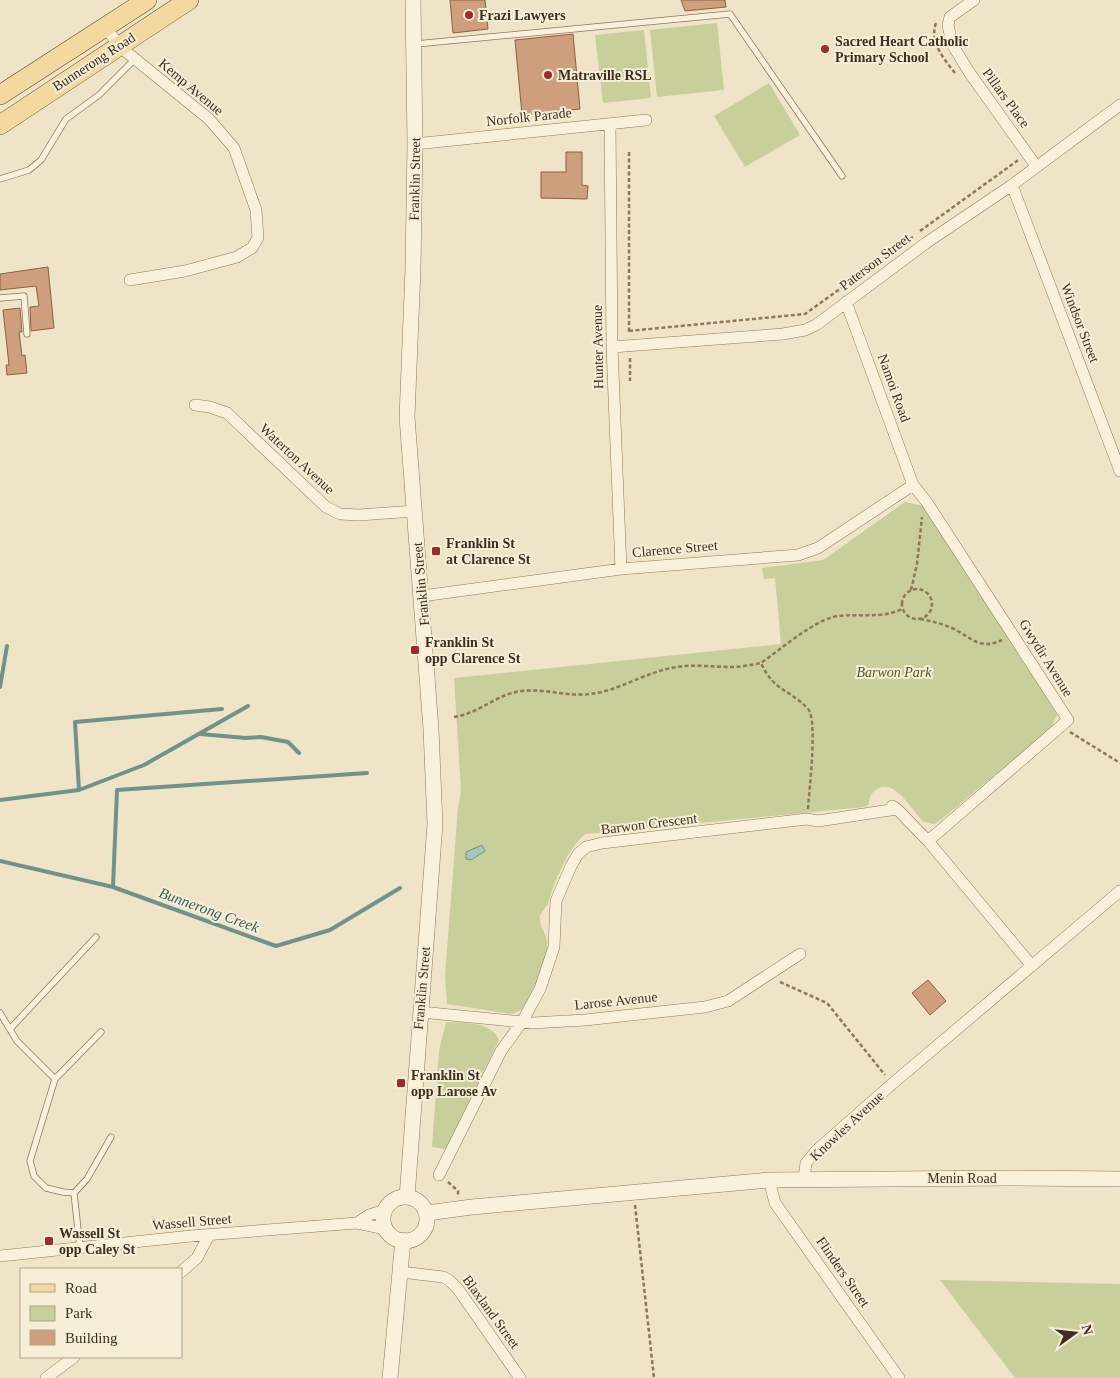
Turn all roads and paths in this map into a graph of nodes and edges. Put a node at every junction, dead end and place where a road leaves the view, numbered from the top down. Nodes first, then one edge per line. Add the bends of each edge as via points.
1 (147, 0) edge
2 (189, 0) edge
3 (413, 0) edge
4 (974, 0) edge
5 (105, 26) junction
6 (414, 44) junction
7 (119, 46) junction
8 (135, 60) junction
9 (0, 95) edge
10 (1120, 105) edge
11 (646, 120) dead end
12 (0, 124) edge
13 (610, 124) junction
14 (415, 144) junction
15 (629, 152) dead end
16 (1017, 161) dead end
17 (1036, 166) junction
18 (842, 176) dead end
19 (0, 179) edge
20 (1012, 185) junction
21 (130, 280) dead end
22 (0, 298) edge
23 (846, 302) junction
24 (629, 331) junction
25 (27, 334) dead end
26 (630, 346) junction
27 (612, 347) junction
28 (630, 381) dead end
29 (195, 405) dead end
30 (1120, 471) edge
31 (913, 485) junction
32 (930, 507) junction
33 (415, 511) junction
34 (621, 569) junction
35 (911, 590) junction
36 (422, 596) junction
37 (902, 609) junction
38 (920, 619) junction
39 (1014, 634) junction
40 (761, 663) junction
41 (454, 718) dead end
42 (1060, 726) junction
43 (1120, 763) edge
44 (887, 803) dead end
45 (897, 809) junction
46 (807, 819) junction
47 (928, 841) junction
48 (1120, 891) edge
49 (96, 936) dead end
50 (800, 954) dead end
51 (1032, 966) junction
52 (766, 976) junction
53 (420, 1012) junction
54 (0, 1013) edge
55 (522, 1022) junction
56 (10, 1029) junction
57 (101, 1032) dead end
58 (55, 1079) junction
59 (892, 1084) junction
60 (111, 1136) dead end
61 (439, 1174) joint
62 (804, 1179) junction
63 (1120, 1179) edge
64 (769, 1180) junction
65 (634, 1191) junction
66 (74, 1193) junction
67 (406, 1197) junction
68 (459, 1208) junction
69 (385, 1210) junction
70 (427, 1214) junction
71 (357, 1223) junction
72 (386, 1229) junction
73 (209, 1235) junction
74 (403, 1240) junction
75 (80, 1248) junction
76 (0, 1256) edge
77 (182, 1271) edge
78 (400, 1272) junction
79 (73, 1358) edge
80 (46, 1378) edge
81 (390, 1378) edge
82 (520, 1378) edge
83 (654, 1378) edge
84 (900, 1378) edge

1 - 5 main road, Bunnerong Road
2 - 7 main road, Bunnerong Road
3 - 6 street, Franklin Street
4 - 17 street, Pillars Place via 950,17 948,25 952,44
5 - 7 street, Kemp Avenue
5 - 9 main road, Bunnerong Road
6 - 14 street, Franklin Street
6 - 18 lane via 730,14
7 - 8 street, Kemp Avenue
7 - 12 main road, Bunnerong Road
8 - 19 lane via 98,95 66,119 40,160 29,170
8 - 21 street, Kemp Avenue via 209,119 234,148 256,210 262,239 237,257 185,271
10 - 17 street, Paterson Street
11 - 13 street, Norfolk Parade
13 - 14 street, Norfolk Parade
13 - 27 street, Hunter Avenue
14 - 33 street, Franklin Street via 407,418
15 - 24 path
16 - 24 path, Paterson Street via 805,314
17 - 20 street, Paterson Street
20 - 23 street, Paterson Street
20 - 30 street, Windsor Street
22 - 25 lane via 24,296
23 - 26 street, Paterson Street via 804,330
23 - 31 street, Namoi Road
24 - 26 path
26 - 27 street, Paterson Street
26 - 28 path
27 - 34 street, Hunter Avenue
29 - 33 street, Waterton Avenue via 227,413 326,507 340,514
31 - 32 street, Gwydir Avenue
31 - 34 street, Clarence Street via 818,548 798,555
32 - 35 path via 923,513
32 - 39 street, Gwydir Avenue
33 - 36 street, Franklin Street
34 - 36 street, Clarence Street
35 - 37 path via 903,597
35 - 38 path via 923,590 931,600 930,612
36 - 53 street, Franklin Street via 435,824
37 - 38 path via 909,617
37 - 40 path via 878,616 847,615 826,620
38 - 39 path via 940,623 984,644 998,642
39 - 42 street, Gwydir Avenue via 1068,720
40 - 41 path via 734,667 678,666 609,691 590,694 521,691
40 - 46 path via 773,683 811,713 812,756
42 - 43 path
42 - 47 street
44 - 45 street
45 - 46 street, Barwon Crescent via 818,821
45 - 47 street
46 - 55 street, Barwon Crescent via 586,847 570,866 556,901 554,947 540,989
47 - 51 street
48 - 51 street, Knowles Avenue
49 - 56 lane
50 - 52 street, Larose Avenue
51 - 59 street, Knowles Avenue
52 - 55 street, Larose Avenue via 728,1001 705,1007 584,1020
52 - 59 path via 827,1003
53 - 55 street, Larose Avenue
53 - 67 street, Franklin Street
54 - 56 lane
55 - 61 street, Barwon Crescent via 501,1050
56 - 58 lane via 17,1041
57 - 58 lane
58 - 66 lane via 30,1161 34,1176 46,1188
59 - 62 street, Knowles Avenue via 811,1156 806,1163
60 - 66 lane via 87,1179
61 - 68 path via 458,1191
62 - 63 street, Menin Road
62 - 64 street, Knowles Avenue
64 - 65 street, Knowles Avenue
64 - 84 street, Flinders Street via 776,1203
65 - 68 street, Knowles Avenue
65 - 83 path
66 - 75 lane
67 - 69 street via 394,1200
67 - 70 street via 422,1204
68 - 70 street, Knowles Avenue
69 - 71 street, Wassell Street
69 - 72 street
70 - 74 street via 422,1233 417,1238
71 - 72 street, Wassell Street
71 - 73 street, Wassell Street
72 - 74 street via 395,1238
73 - 75 street, Wassell Street
73 - 77 street via 197,1258
74 - 78 street
75 - 76 street, Wassell Street
78 - 81 street
78 - 82 street, Blaxland Street via 434,1275 449,1280
79 - 80 street

